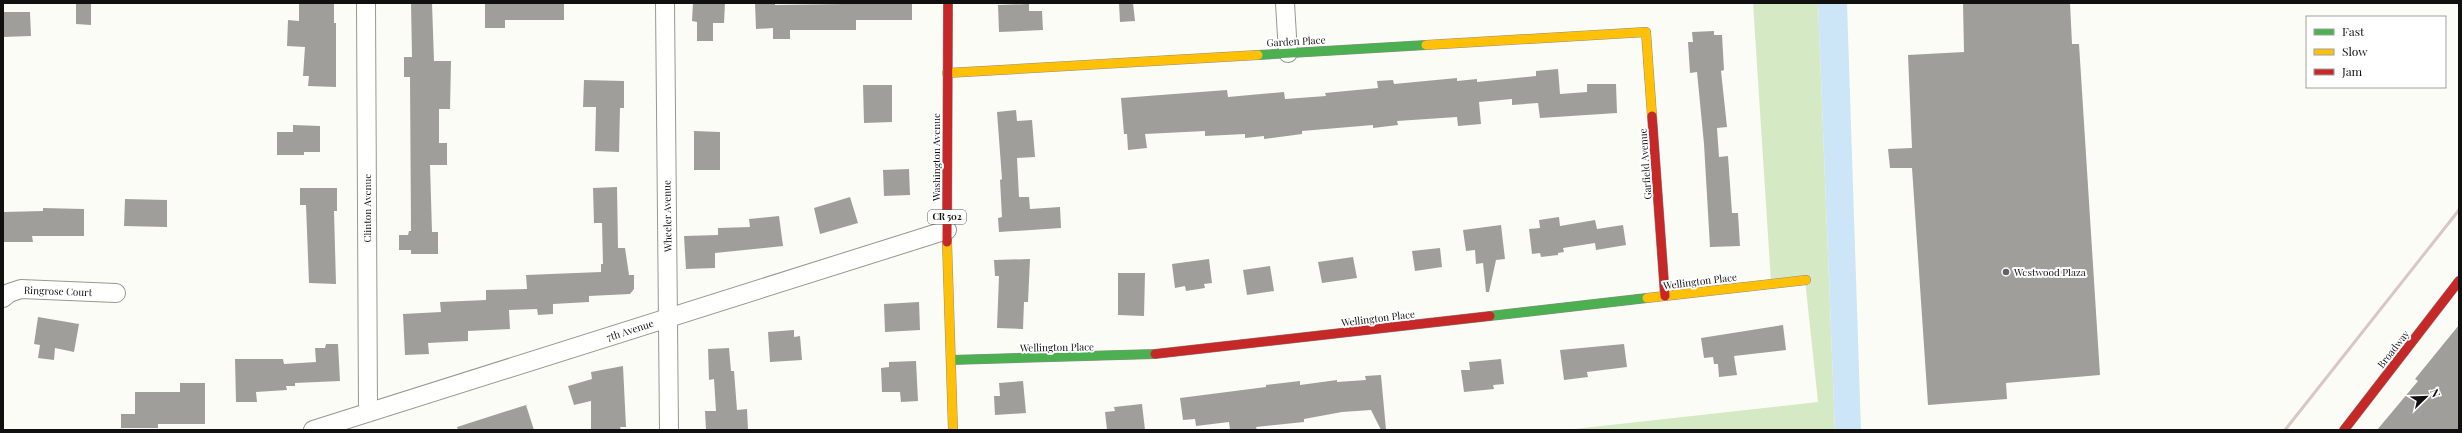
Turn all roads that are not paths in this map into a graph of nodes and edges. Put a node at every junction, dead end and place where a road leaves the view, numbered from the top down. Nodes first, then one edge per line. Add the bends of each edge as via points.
1 (366, 3) edge
2 (665, 3) edge
3 (948, 3) edge
4 (1285, 3) edge
5 (1646, 32) joint
6 (1288, 53) junction
7 (947, 73) junction
8 (947, 230) junction
9 (1806, 280) dead end
10 (2459, 281) edge
11 (116, 293) dead end
12 (1665, 296) junction
13 (3, 298) edge
14 (668, 318) junction
15 (951, 360) junction
16 (368, 413) junction
17 (313, 430) edge
18 (669, 430) edge
19 (954, 430) edge
20 (2344, 430) edge

1 - 16 street, Clinton Avenue
2 - 14 street, Wheeler Avenue
3 - 7 street, Washington Avenue / CR 502
4 - 6 street
5 - 6 street, Garden Place
5 - 12 street, Garfield Avenue
6 - 7 street, Garden Place
7 - 8 street, Washington Avenue / CR 502
8 - 14 street, 7th Avenue
8 - 15 street, Washington Avenue / CR 502
9 - 12 street, Wellington Place
10 - 20 street, Broadway
11 - 13 street, Ringrose Court via 20,289
12 - 15 street, Wellington Place via 1140,356
14 - 16 street, 7th Avenue
14 - 18 street, Wheeler Avenue
15 - 19 street, Washington Avenue / CR 502
16 - 17 street, 7th Avenue

